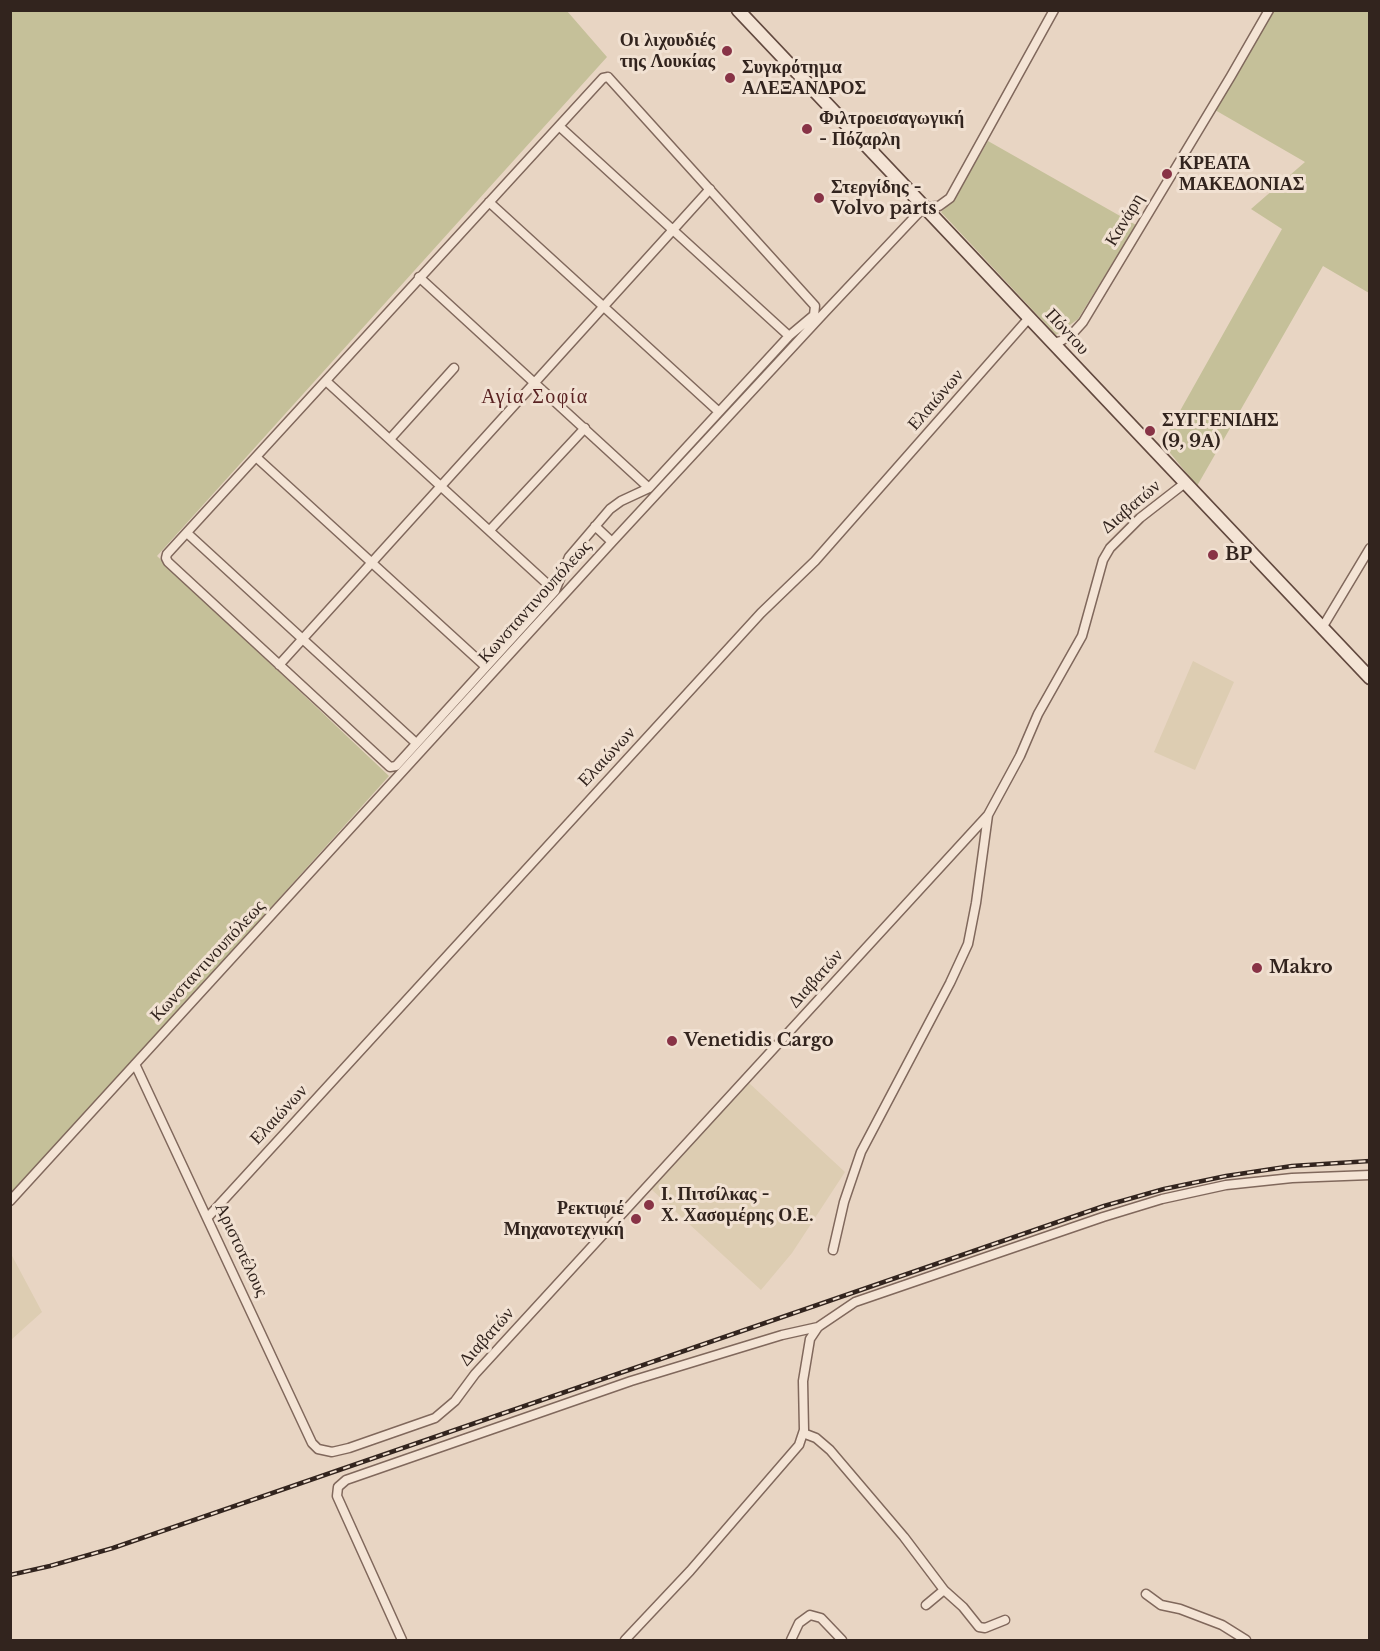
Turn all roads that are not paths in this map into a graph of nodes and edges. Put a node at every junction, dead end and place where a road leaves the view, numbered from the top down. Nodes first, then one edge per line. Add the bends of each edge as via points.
1 (738, 10) edge
2 (1054, 10) edge
3 (1269, 10) edge
4 (559, 126) junction
5 (710, 189) junction
6 (489, 202) junction
7 (924, 207) junction
8 (672, 228) junction
9 (419, 277) junction
10 (603, 306) junction
11 (1029, 318) junction
12 (789, 336) junction
13 (1053, 344) junction
14 (454, 368) dead end
15 (326, 381) junction
16 (534, 382) junction
17 (719, 412) junction
18 (585, 428) junction
19 (390, 439) junction
20 (255, 457) junction
21 (1185, 483) junction
22 (440, 485) junction
23 (649, 488) junction
24 (595, 526) junction
25 (490, 530) junction
26 (187, 533) junction
27 (612, 542) junction
28 (1370, 548) edge
29 (371, 561) junction
30 (555, 591) junction
31 (1322, 628) junction
32 (302, 638) junction
33 (279, 665) junction
34 (486, 667) junction
35 (1370, 678) edge
36 (416, 743) junction
37 (988, 815) junction
38 (135, 1064) junction
39 (1370, 1175) edge
40 (10, 1201) edge
41 (208, 1217) junction
42 (833, 1251) dead end
43 (818, 1327) junction
44 (803, 1433) junction
45 (318, 1449) joint
46 (944, 1590) junction
47 (1146, 1594) dead end
48 (926, 1605) dead end
49 (1005, 1620) dead end
50 (402, 1641) edge
51 (625, 1641) edge
52 (791, 1641) edge
53 (842, 1641) edge
54 (1246, 1641) edge

1 - 7 street, Πόντου
2 - 7 street, Κωνσταντινουπόλεως via 950,198 939,206
3 - 13 street, Κανάρη via 1083,322
4 - 5 street via 608,77
4 - 6 street
4 - 8 street
5 - 8 street
5 - 12 street via 815,306 814,315
6 - 9 street
6 - 10 street
7 - 11 street, Πόντου
7 - 27 street, Κωνσταντινουπόλεως
8 - 10 street
8 - 12 street
9 - 15 street
9 - 16 street
10 - 16 street
10 - 17 street
11 - 13 street, Πόντου
11 - 41 street, Ελαιώνων via 815,561 761,613
12 - 17 street
13 - 21 street, Πόντου
14 - 19 street
15 - 19 street
15 - 20 street
16 - 18 street
16 - 22 street
17 - 23 street
18 - 23 street
18 - 25 street
19 - 22 street
20 - 26 street
20 - 29 street
21 - 31 street, Πόντου
21 - 37 street, Διαβατών via 1140,518 1110,548 1103,560 1083,636 1038,714
22 - 25 street
22 - 29 street
23 - 24 street via 621,501
24 - 27 street
24 - 30 street via 569,557
25 - 30 street
26 - 32 street
26 - 33 street via 167,554 168,561
27 - 38 street, Κωνσταντινουπόλεως
28 - 31 street
29 - 32 street
29 - 34 street
30 - 34 street
31 - 35 street, Πόντου
32 - 33 street
32 - 36 street
33 - 36 street via 390,767 396,766
34 - 36 street
37 - 42 street via 968,944 861,1152
37 - 45 street, Διαβατών via 445,1410 435,1418 349,1448 332,1452
38 - 40 street, Κωνσταντινουπόλεως
38 - 41 street, Αριστοτέλους
39 - 43 street via 1226,1185 1162,1199 855,1302
41 - 45 street, Αριστοτέλους via 306,1432
43 - 44 street via 810,1339 803,1381
43 - 50 street via 642,1378 346,1480 337,1492
44 - 46 street via 831,1450
44 - 51 street via 799,1445
46 - 48 street
46 - 49 street via 982,1629
47 - 54 street via 1161,1605 1222,1625
52 - 53 street via 799,1623 815,1615 828,1623

